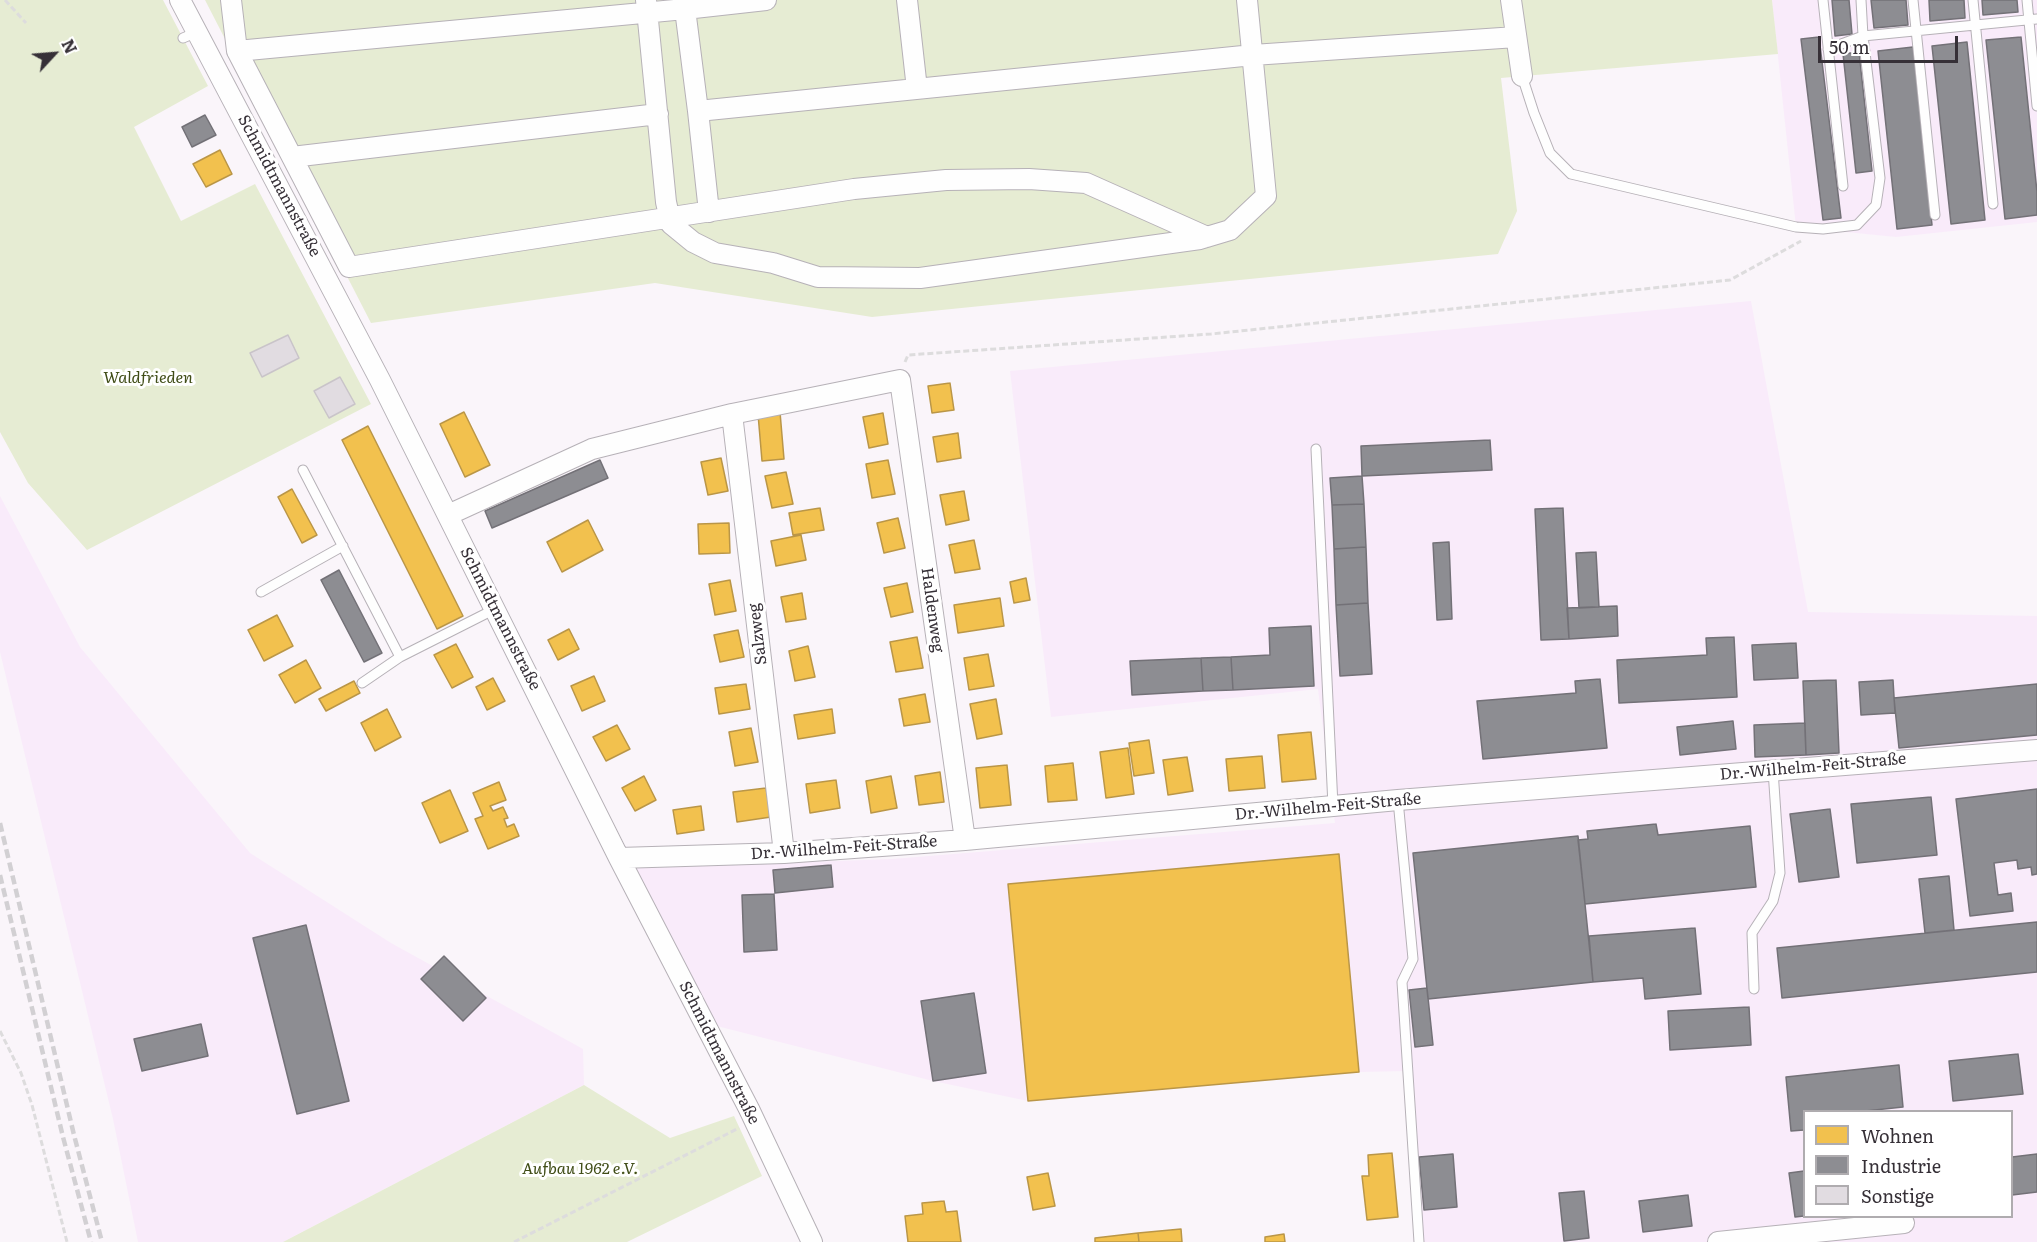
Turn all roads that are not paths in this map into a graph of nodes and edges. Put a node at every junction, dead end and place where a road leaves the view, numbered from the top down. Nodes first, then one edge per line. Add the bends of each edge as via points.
1 (180, 0) edge
2 (231, 0) edge
3 (766, 0) edge
4 (907, 0) edge
5 (1247, 0) edge
6 (1511, 0) edge
7 (1823, 0) edge
8 (1861, 0) edge
9 (1913, 0) edge
10 (1973, 0) edge
11 (2026, 0) edge
12 (647, 6) edge
13 (685, 9) junction
14 (2033, 20) edge
15 (1975, 25) junction
16 (1916, 31) junction
17 (1863, 36) junction
18 (1516, 37) junction
19 (1828, 49) junction
20 (237, 51) junction
21 (1253, 55) junction
22 (1522, 76) joint
23 (916, 89) junction
24 (2037, 106) edge
25 (698, 111) junction
26 (658, 114) junction
27 (292, 158) junction
28 (1843, 186) dead end
29 (1993, 204) dead end
30 (709, 212) junction
31 (1935, 215) dead end
32 (670, 218) junction
33 (1207, 237) junction
34 (732, 414) junction
35 (1316, 449) dead end
36 (303, 470) dead end
37 (448, 515) junction
38 (343, 546) junction
39 (261, 592) dead end
40 (495, 609) junction
41 (400, 657) junction
42 (362, 684) dead end
43 (2037, 750) edge
44 (1773, 771) junction
45 (1398, 800) junction
46 (1333, 806) junction
47 (965, 840) junction
48 (784, 853) junction
49 (619, 858) junction
50 (1754, 989) dead end
51 (1904, 1223) dead end
52 (1752, 1240) edge
53 (812, 1242) edge
54 (1419, 1242) edge
55 (1718, 1242) edge

1 - 37 street, Schmidtmannstraße via 190,35 369,359
2 - 20 street
3 - 13 street
4 - 23 street
5 - 21 street
6 - 18 street
7 - 19 lane
8 - 17 lane
9 - 16 lane
10 - 15 lane
11 - 14 lane
12 - 13 street
12 - 20 street
12 - 26 street
13 - 25 street
14 - 15 lane
14 - 24 lane
15 - 16 lane
15 - 29 lane
16 - 17 lane
16 - 31 lane
17 - 19 lane
17 - 22 lane via 1880,178 1876,205 1857,225 1823,229 1796,227 1571,174 1550,153
18 - 21 street
18 - 22 street
19 - 28 lane
20 - 27 street
21 - 23 street
21 - 33 street via 1266,196 1230,230
23 - 25 street
25 - 30 street
26 - 27 street
26 - 32 street
27 - 32 street via 349,267
30 - 32 street
30 - 33 street via 854,189 946,180 1029,178 1086,183
32 - 33 street via 671,224 693,242 715,253 773,263 818,277 920,278
34 - 37 street via 592,449
34 - 47 street, Haldenweg via 900,380
34 - 48 street, Salzweg
35 - 46 lane
36 - 38 lane
37 - 40 street, Schmidtmannstraße
38 - 39 lane
38 - 41 lane
40 - 41 lane
40 - 49 street, Schmidtmannstraße
41 - 42 lane
43 - 44 street, Dr.-Wilhelm-Feit-Straße
44 - 45 street, Dr.-Wilhelm-Feit-Straße
44 - 50 lane via 1780,873 1773,901 1752,933
45 - 46 street, Dr.-Wilhelm-Feit-Straße
45 - 54 lane via 1413,958 1402,982
46 - 47 street, Dr.-Wilhelm-Feit-Straße
47 - 48 street, Dr.-Wilhelm-Feit-Straße
48 - 49 street, Dr.-Wilhelm-Feit-Straße
49 - 53 street, Schmidtmannstraße
51 - 52 street
52 - 55 street

